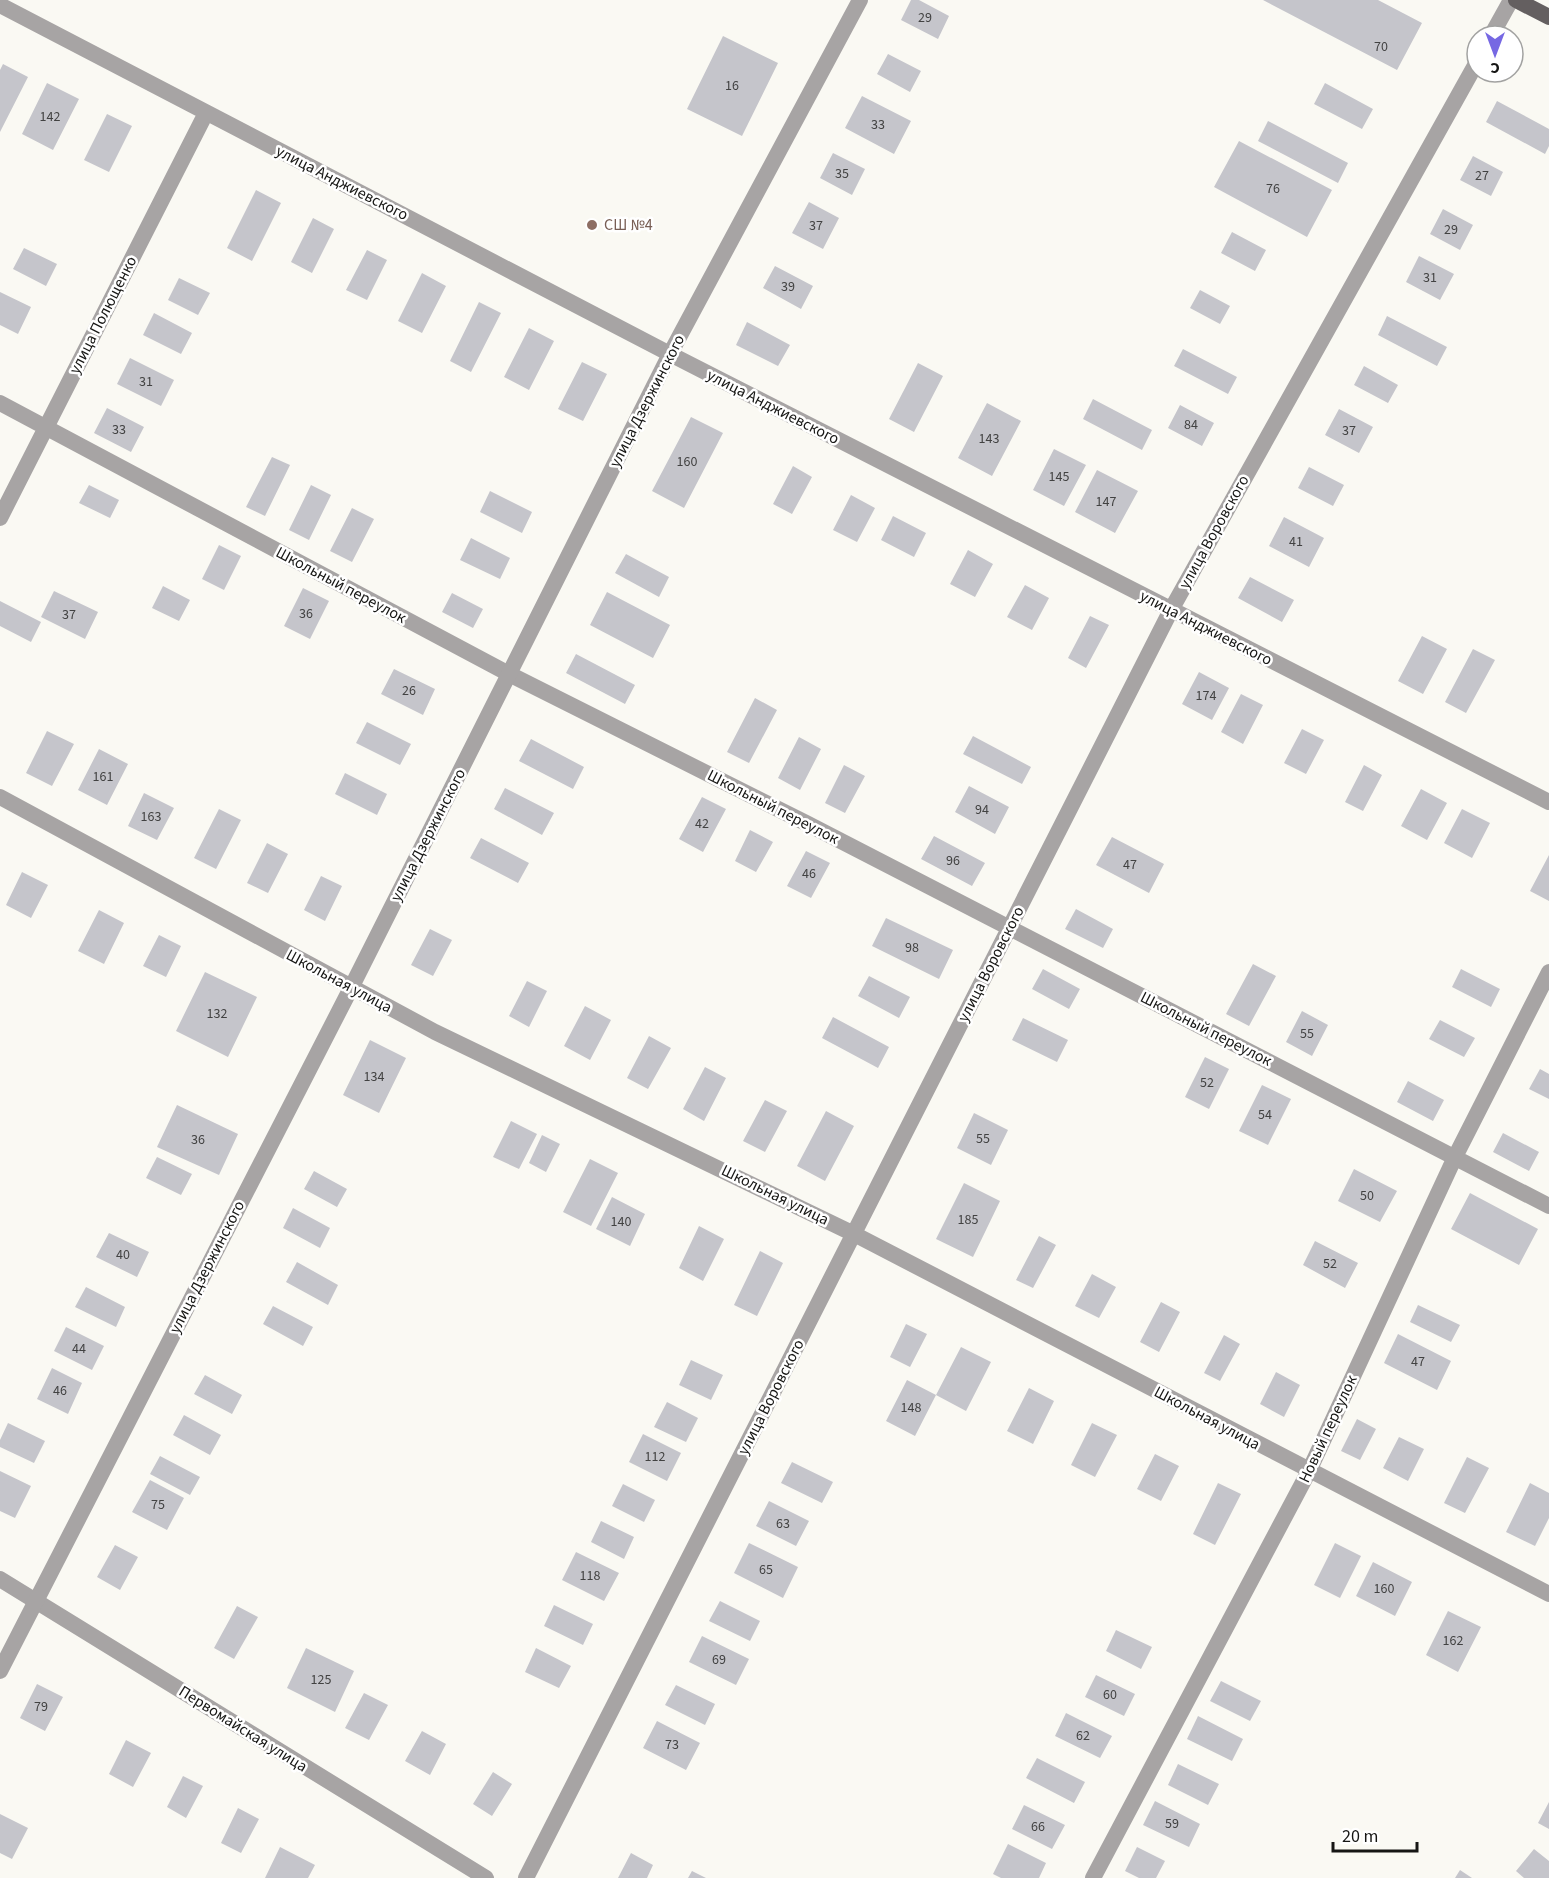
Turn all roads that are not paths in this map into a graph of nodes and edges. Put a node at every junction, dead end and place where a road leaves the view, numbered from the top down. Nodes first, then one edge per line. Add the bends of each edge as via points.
1 (860, 0) edge
2 (1514, 0) edge
3 (0, 5) edge
4 (1549, 17) edge
5 (1499, 24) edge
6 (1465, 83) edge
7 (206, 113) junction
8 (670, 354) junction
9 (0, 403) edge
10 (46, 427) junction
11 (0, 518) edge
12 (1171, 610) junction
13 (509, 674) junction
14 (0, 797) edge
15 (1549, 802) edge
16 (1009, 928) junction
17 (1549, 972) edge
18 (351, 988) junction
19 (1455, 1157) junction
20 (1549, 1206) edge
21 (854, 1234) junction
22 (1309, 1471) junction
23 (0, 1580) edge
24 (1549, 1594) edge
25 (36, 1601) junction
26 (0, 1671) edge
27 (486, 1878) edge
28 (526, 1878) edge
29 (1093, 1878) edge

1 - 8 street, улица Дзержинского
2 - 4 main road
2 - 5 street
3 - 7 street, улица Анджиевского
6 - 12 street, улица Воровского
7 - 8 street, улица Анджиевского
7 - 10 street, улица Полющенко
8 - 12 street, улица Анджиевского
8 - 13 street, улица Дзержинского
9 - 10 street, Школьный переулок
10 - 11 street, улица Полющенко
10 - 13 street, Школьный переулок
12 - 15 street, улица Анджиевского
12 - 16 street, улица Воровского
13 - 16 street, Школьный переулок
13 - 18 street, улица Дзержинского
14 - 18 street, Школьная улица
16 - 19 street, Школьный переулок
16 - 21 street, улица Воровского
17 - 19 street, Новый переулок
18 - 21 street, Школьная улица
18 - 25 street, улица Дзержинского
19 - 20 street, Школьный переулок
19 - 22 street, Новый переулок
21 - 22 street, Школьная улица
21 - 28 street, улица Воровского
22 - 24 street, Школьная улица
22 - 29 street, Новый переулок
23 - 25 street, Первомайская улица
25 - 26 street, улица Дзержинского
25 - 27 street, Первомайская улица

